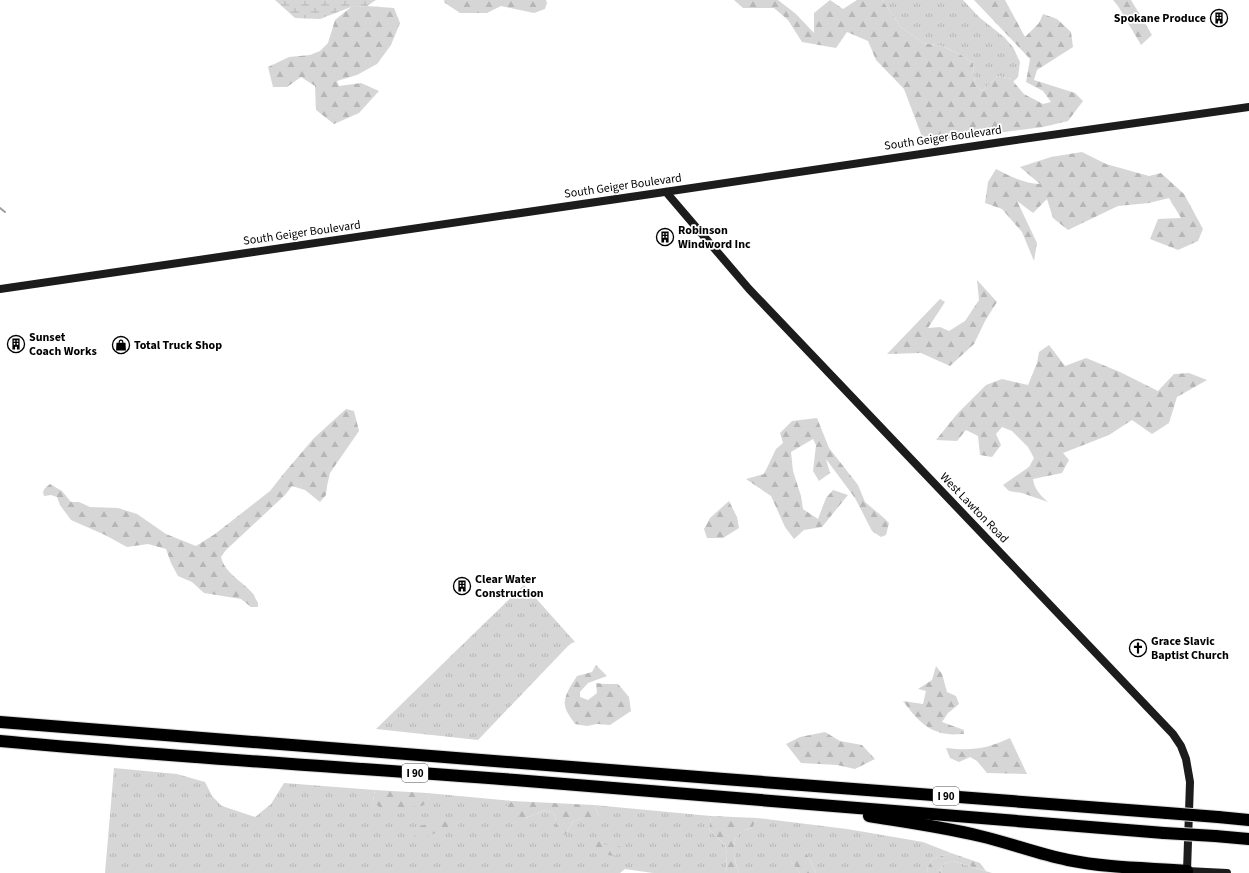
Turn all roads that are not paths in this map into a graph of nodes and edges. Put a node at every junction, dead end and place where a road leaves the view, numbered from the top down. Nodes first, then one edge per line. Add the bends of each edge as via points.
1 (1249, 107) edge
2 (666, 192) junction
3 (0, 289) edge
4 (0, 722) edge
5 (0, 741) edge
6 (831, 805) junction
7 (1249, 820) edge
8 (1249, 839) edge
9 (1187, 871) junction
10 (1226, 873) edge

1 - 2 street, South Geiger Boulevard
2 - 3 street, South Geiger Boulevard
2 - 9 street, West Lawton Road via 749,289 1173,734 1186,759 1190,782
4 - 7 highway, I 90, bridge
5 - 6 highway, I 90
6 - 8 highway, I 90, bridge
6 - 9 highway via 869,816 981,836 1069,860
9 - 10 street

